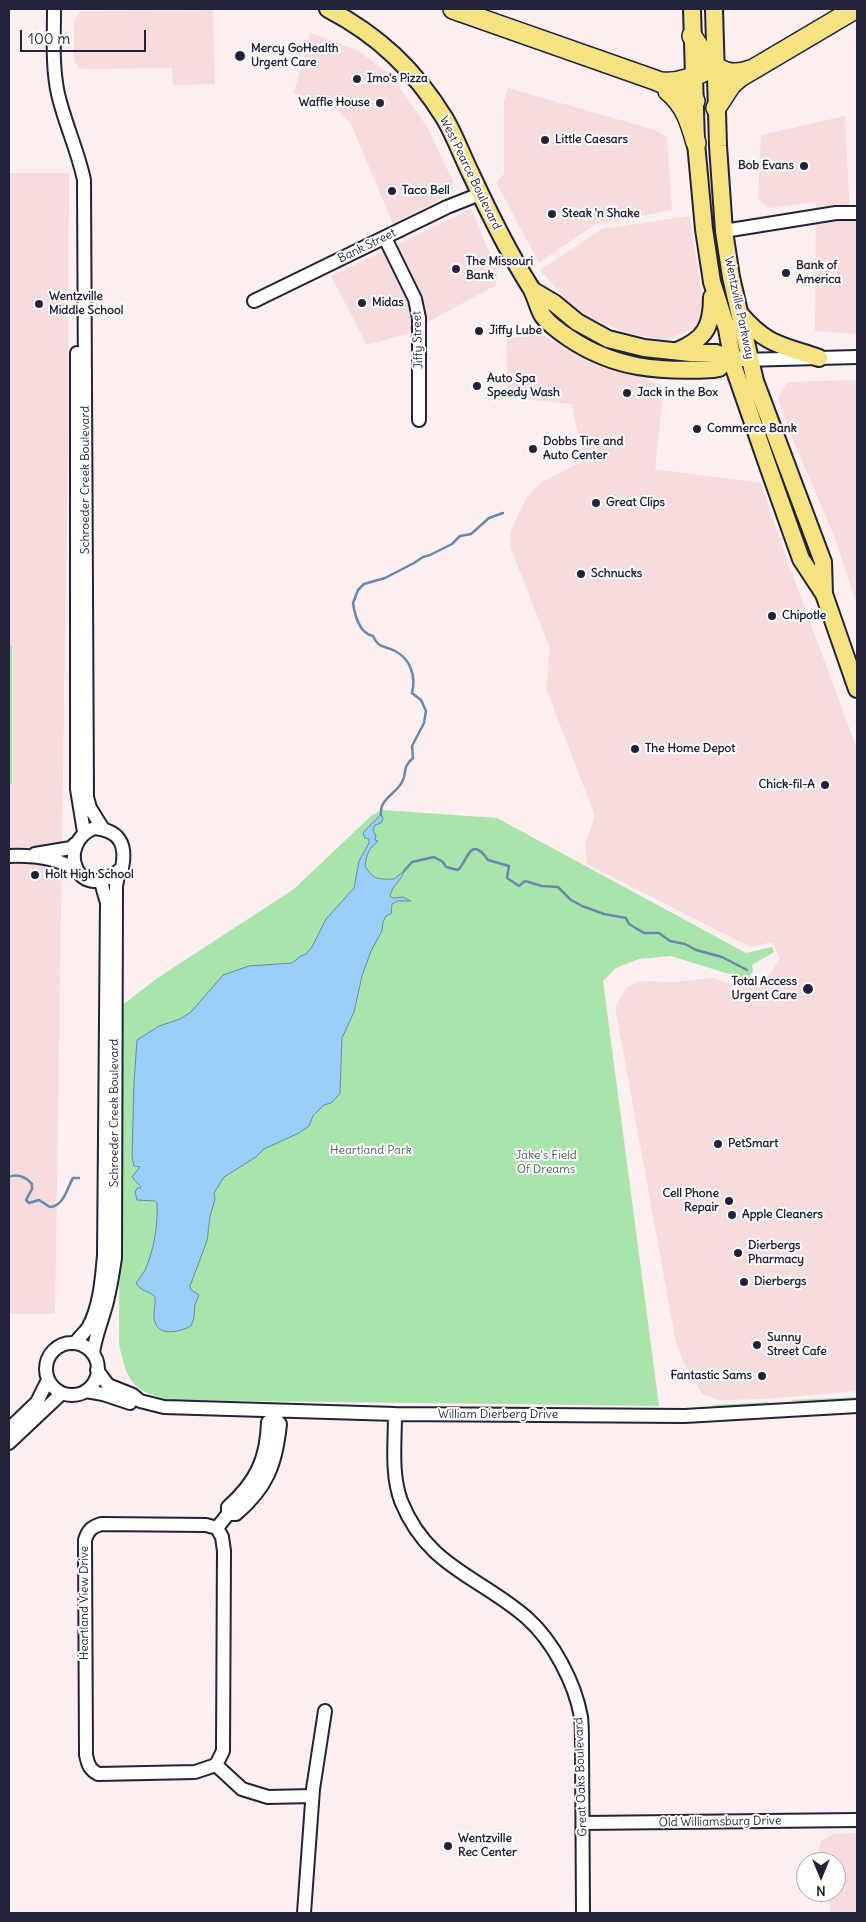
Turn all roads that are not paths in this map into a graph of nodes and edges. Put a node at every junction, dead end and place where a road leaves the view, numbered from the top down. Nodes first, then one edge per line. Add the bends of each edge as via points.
1 (54, 9) edge
2 (328, 9) edge
3 (453, 9) edge
4 (692, 9) edge
5 (714, 9) edge
6 (855, 9) edge
7 (692, 36) junction
8 (715, 66) junction
9 (750, 70) junction
10 (694, 77) junction
11 (655, 80) junction
12 (695, 101) junction
13 (716, 108) junction
14 (65, 129) junction
15 (696, 143) junction
16 (480, 194) junction
17 (857, 214) edge
18 (724, 231) junction
19 (385, 238) junction
20 (712, 282) junction
21 (532, 290) junction
22 (254, 301) dead end
23 (739, 312) junction
24 (549, 322) junction
25 (602, 336) junction
26 (672, 351) junction
27 (598, 355) junction
28 (857, 357) edge
29 (819, 358) junction
30 (738, 360) junction
31 (419, 420) dead end
32 (857, 689) edge
33 (103, 829) junction
34 (84, 832) junction
35 (75, 844) junction
36 (26, 855) junction
37 (9, 856) edge
38 (77, 870) junction
39 (119, 871) junction
40 (101, 882) junction
41 (76, 1343) junction
42 (93, 1353) junction
43 (97, 1370) junction
44 (48, 1380) junction
45 (86, 1391) junction
46 (61, 1394) junction
47 (140, 1401) junction
48 (857, 1406) edge
49 (274, 1414) junction
50 (395, 1414) junction
51 (9, 1429) edge
52 (9, 1443) edge
53 (217, 1528) junction
54 (325, 1711) dead end
55 (216, 1765) junction
56 (312, 1796) junction
57 (857, 1820) edge
58 (583, 1823) junction
59 (304, 1913) edge
60 (583, 1913) edge

1 - 14 street, Schroeder Creek Boulevard via 52,98
2 - 16 main road, West Pearce Boulevard via 378,40 410,72 445,119
3 - 11 highway
4 - 7 main road
5 - 8 main road, Wentzville Parkway
6 - 9 highway
7 - 8 highway
7 - 10 main road
8 - 9 highway via 727,72
8 - 10 highway
8 - 13 main road, Wentzville Parkway
9 - 13 highway via 731,86
10 - 11 highway via 673,82
10 - 12 main road, Wentzville Parkway
11 - 12 highway via 688,94
11 - 15 highway via 683,105
12 - 15 main road, Wentzville Parkway
13 - 18 main road, Wentzville Parkway
14 - 33 street, Schroeder Creek Boulevard via 81,164 85,198 87,797
14 - 34 street, Schroeder Creek Boulevard via 76,181 77,789
15 - 20 main road, Wentzville Parkway
16 - 19 street, Bank Street
16 - 21 main road, West Pearce Boulevard
17 - 18 street via 836,213
18 - 23 main road, Wentzville Parkway
19 - 22 street, Bank Street
19 - 31 street, Jiffy Street via 415,299 419,318
20 - 26 main road via 710,324 699,339
20 - 30 main road, Wentzville Parkway
21 - 24 main road, West Pearce Boulevard
21 - 25 main road, West Pearce Boulevard
23 - 29 main road via 767,340
23 - 30 main road, Wentzville Parkway
24 - 25 main road via 562,322 587,339
24 - 27 main road, West Pearce Boulevard
25 - 26 main road, West Pearce Boulevard via 625,344
26 - 27 main road via 661,356 610,349
26 - 30 main road, West Pearce Boulevard via 716,353
27 - 30 main road, West Pearce Boulevard via 661,370 714,369
28 - 29 street, West Pearce Boulevard
29 - 30 street, West Pearce Boulevard
30 - 32 main road, Wentzville Parkway via 755,381 823,562 824,594
33 - 34 street
33 - 39 street via 113,834 124,849
34 - 35 street
35 - 36 street via 71,848
35 - 38 street
36 - 37 street
36 - 38 street via 64,863
38 - 40 street via 85,878
39 - 40 street
39 - 42 street, Schroeder Creek Boulevard via 116,886 114,1258 111,1284
40 - 41 street, Schroeder Creek Boulevard via 107,902 103,1261 95,1308 88,1327
41 - 42 street
41 - 44 street via 66,1344 51,1354 46,1364
42 - 43 street
43 - 45 street via 93,1384
43 - 47 street, William Dierberg Drive via 108,1385
44 - 46 street
44 - 51 street via 37,1402
45 - 46 street
45 - 47 street, William Dierberg Drive via 132,1404
46 - 52 street
47 - 49 street, William Dierberg Drive via 164,1407
48 - 50 street, William Dierberg Drive via 685,1416
49 - 50 street, William Dierberg Drive
49 - 53 street via 268,1422 261,1465 250,1484 228,1507 228,1514
50 - 58 street, Great Oaks Boulevard via 394,1474 401,1501 418,1532 449,1566 528,1619 550,1644 566,1674 581,1717
53 - 55 street via 224,1551 223,1751
53 - 55 street, Heartland View Drive via 206,1524 101,1524 87,1532 85,1540 86,1755 89,1766 98,1774 194,1772
54 - 56 street
55 - 56 street via 242,1789 268,1798
56 - 59 street
57 - 58 street, Old Williamsburg Drive
58 - 60 street, Great Oaks Boulevard

